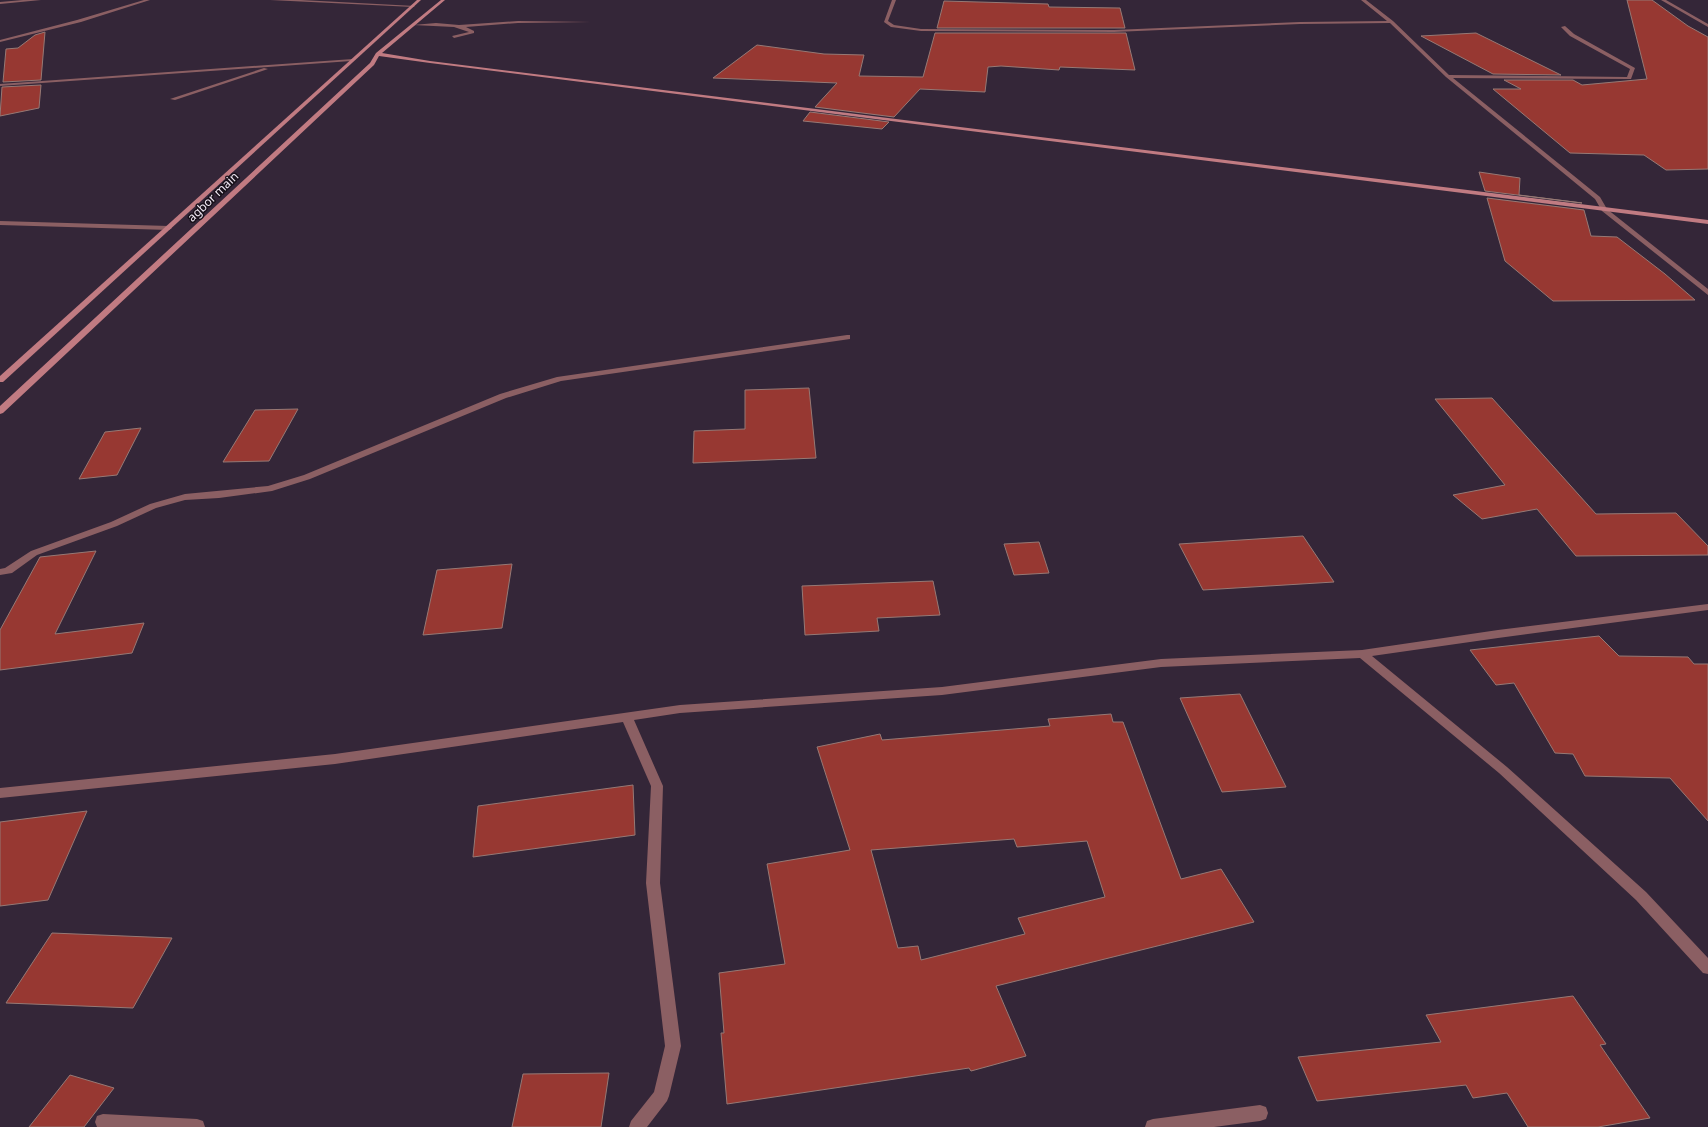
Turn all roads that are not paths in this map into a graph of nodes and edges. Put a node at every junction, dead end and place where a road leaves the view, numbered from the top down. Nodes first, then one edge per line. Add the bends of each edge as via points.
1 (39, 0) edge
2 (148, 0) edge
3 (272, 0) edge
4 (419, 0) edge
5 (443, 0) edge
6 (894, 0) edge
7 (1363, 0) edge
8 (1663, 0) edge
9 (0, 3) edge
10 (413, 6) junction
11 (589, 22) dead end
12 (1391, 22) junction
13 (415, 25) junction
14 (460, 26) junction
15 (1708, 26) edge
16 (1563, 27) dead end
17 (454, 38) dead end
18 (0, 41) edge
19 (378, 54) junction
20 (351, 60) junction
21 (277, 64) junction
22 (1448, 76) junction
23 (0, 85) edge
24 (173, 99) dead end
25 (275, 131) junction
26 (282, 132) dead end
27 (1604, 210) junction
28 (1708, 222) edge
29 (0, 223) edge
30 (169, 228) junction
31 (1708, 293) edge
32 (847, 337) dead end
33 (0, 380) edge
34 (0, 411) edge
35 (0, 572) edge
36 (1708, 607) edge
37 (1362, 654) junction
38 (626, 716) junction
39 (0, 794) edge
40 (1708, 968) edge
41 (1260, 1112) dead end
42 (103, 1122) dead end
43 (197, 1127) edge
44 (636, 1127) edge
45 (1153, 1127) edge

1 - 9 street
2 - 18 street
3 - 10 street
4 - 10 main road, agbor main
5 - 13 main road, agbor main
6 - 12 street via 886,21 894,26 920,30 1114,31
7 - 12 street
8 - 15 street
10 - 20 main road, agbor main
11 - 14 street via 518,22
12 - 22 street
13 - 14 street
13 - 19 main road, agbor main
14 - 17 street via 469,28 472,32
16 - 22 street via 1572,35 1633,69 1629,78
19 - 27 main road
19 - 34 main road, agbor main via 372,64 294,132
20 - 21 street
20 - 25 main road, agbor main
21 - 23 street
21 - 24 street
22 - 27 street via 1598,198
25 - 26 main road
25 - 30 main road, agbor main
27 - 28 main road
27 - 31 street
29 - 30 street
30 - 33 main road, agbor main
32 - 35 street via 560,379 503,396 307,477 269,489 185,497 153,506 114,524 34,553 8,571
36 - 37 street
37 - 38 street via 1162,663 942,691 680,709
37 - 40 street via 1503,770 1641,896
38 - 39 street via 335,759
38 - 44 street via 657,786 653,883 673,1046 661,1096
41 - 45 street
42 - 43 street

